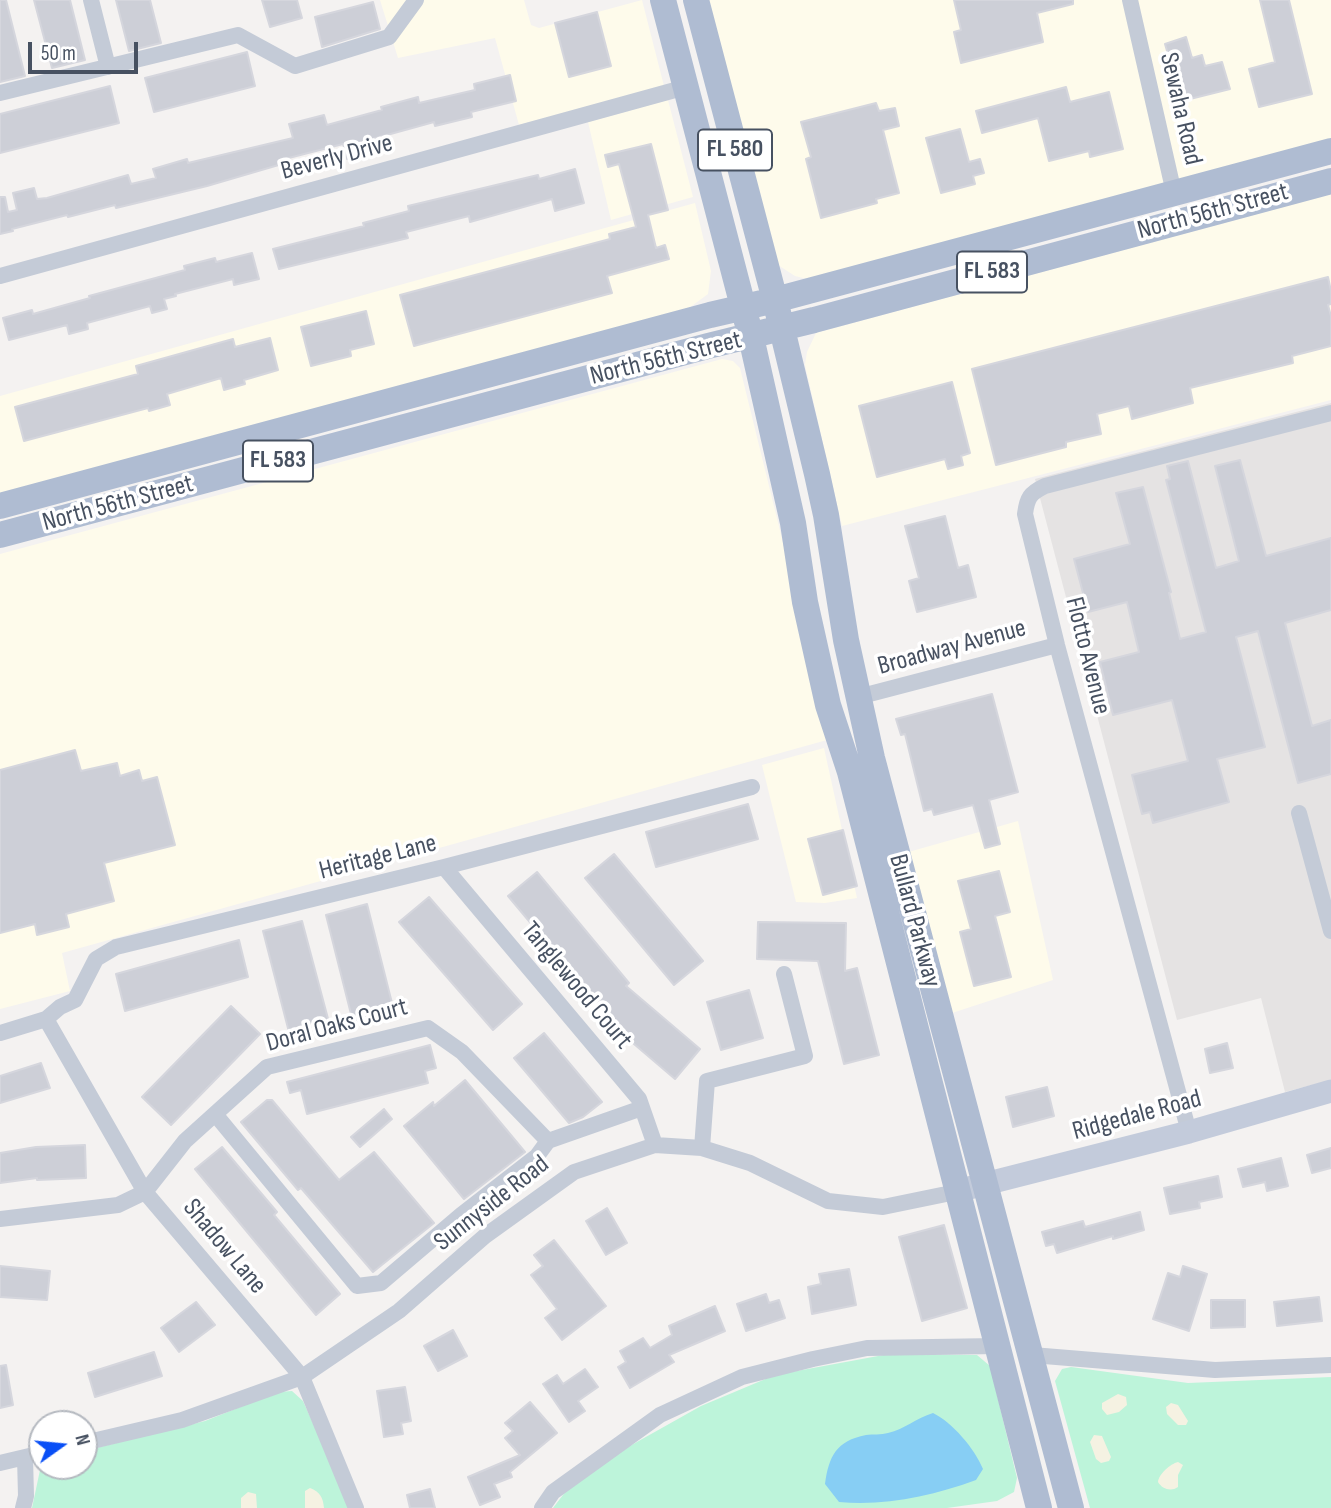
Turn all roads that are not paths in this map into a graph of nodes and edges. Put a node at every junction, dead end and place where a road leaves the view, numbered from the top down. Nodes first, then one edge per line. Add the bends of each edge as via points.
1 (92, 0) edge
2 (416, 0) edge
3 (663, 0) edge
4 (696, 0) edge
5 (1130, 0) edge
6 (108, 66) junction
7 (686, 87) junction
8 (0, 93) edge
9 (1331, 151) edge
10 (1289, 162) junction
11 (1331, 181) edge
12 (1174, 193) junction
13 (1202, 215) junction
14 (1045, 257) junction
15 (0, 276) edge
16 (775, 300) junction
17 (743, 307) junction
18 (781, 328) junction
19 (751, 337) junction
20 (473, 378) junction
21 (1331, 413) edge
22 (240, 441) junction
23 (341, 444) junction
24 (116, 504) junction
25 (0, 506) edge
26 (0, 535) edge
27 (1057, 645) junction
28 (859, 697) junction
29 (752, 787) dead end
30 (1299, 813) dead end
31 (444, 867) junction
32 (1331, 931) edge
33 (784, 974) dead end
34 (46, 1019) junction
35 (0, 1033) edge
36 (1331, 1091) edge
37 (642, 1108) junction
38 (215, 1114) junction
39 (1189, 1132) junction
40 (548, 1141) junction
41 (655, 1145) junction
42 (702, 1148) junction
43 (985, 1184) junction
44 (145, 1192) junction
45 (956, 1192) junction
46 (0, 1219) edge
47 (997, 1346) junction
48 (1031, 1355) junction
49 (1331, 1365) edge
50 (302, 1377) junction
51 (98, 1440) edge
52 (28, 1456) edge
53 (25, 1457) junction
54 (0, 1463) edge
55 (23, 1508) edge
56 (356, 1508) edge
57 (542, 1508) edge
58 (1039, 1508) edge
59 (1071, 1508) edge

1 - 6 street
2 - 6 street via 389,37 295,66 238,35
3 - 7 main road, FL 580
4 - 16 main road, FL 580
5 - 12 street, Sewaha Road
6 - 8 street
7 - 15 street, Beverly Drive
7 - 17 main road, FL 580
9 - 10 main road, North 56th Street / FL 583
10 - 12 main road, North 56th Street / FL 583
10 - 13 main road via 1209,200
11 - 13 main road, North 56th Street / FL 583
12 - 14 main road via 1175,201 1157,214 1064,241
12 - 16 main road, North 56th Street / FL 583
13 - 14 main road, North 56th Street / FL 583
14 - 18 main road, North 56th Street / FL 583
16 - 17 main road, North 56th Street / FL 583
16 - 18 main road, FL 580
17 - 19 main road, FL 580
17 - 20 main road, North 56th Street / FL 583
18 - 19 main road, North 56th Street / FL 583
18 - 28 main road, Bullard Parkway via 826,514
19 - 23 main road, North 56th Street / FL 583
19 - 45 main road, Bullard Parkway via 828,705 850,772
20 - 22 main road, North 56th Street / FL 583
20 - 23 main road via 466,391 370,423
21 - 27 street, Flotto Avenue via 1034,492 1027,499 1025,514
22 - 24 main road via 240,451 229,458 136,487
22 - 25 main road, North 56th Street / FL 583
23 - 24 main road, North 56th Street / FL 583
24 - 26 main road, North 56th Street / FL 583
27 - 28 street, Broadway Avenue
27 - 39 street, Flotto Avenue
28 - 43 main road, Bullard Parkway
29 - 31 street, Heritage Lane
30 - 32 street
31 - 34 street, Heritage Lane via 116,947 96,960 75,1000
31 - 37 street, Tanglewood Court
33 - 42 street via 805,1056 708,1081
34 - 35 street, Heritage Lane
34 - 44 street, Shadow Lane
36 - 39 street, Ridgedale Road
37 - 40 street
37 - 41 street, Tanglewood Court
38 - 40 street, Doral Oaks Court via 267,1067 428,1028 463,1052
38 - 40 street via 357,1286 381,1283 537,1156
38 - 44 street, Doral Oaks Court via 185,1141
39 - 43 street, Ridgedale Road
41 - 42 street, Sunnyside Road
41 - 50 street, Sunnyside Road via 574,1172 485,1236 399,1311
42 - 45 street, Sunnyside Road via 750,1163 828,1201 883,1207
43 - 45 street, Ridgedale Road
43 - 48 main road, Bullard Parkway
44 - 46 street via 118,1205
44 - 50 street, Shadow Lane
45 - 47 main road, Bullard Parkway
47 - 57 street via 867,1348 742,1377 660,1415 553,1492
47 - 58 main road, Bullard Parkway
48 - 49 street via 1215,1370
48 - 59 main road, Bullard Parkway
50 - 51 street, Sunnyside Road via 182,1420
50 - 56 street, Shadow Lane
52 - 53 street
53 - 54 street
53 - 55 street

